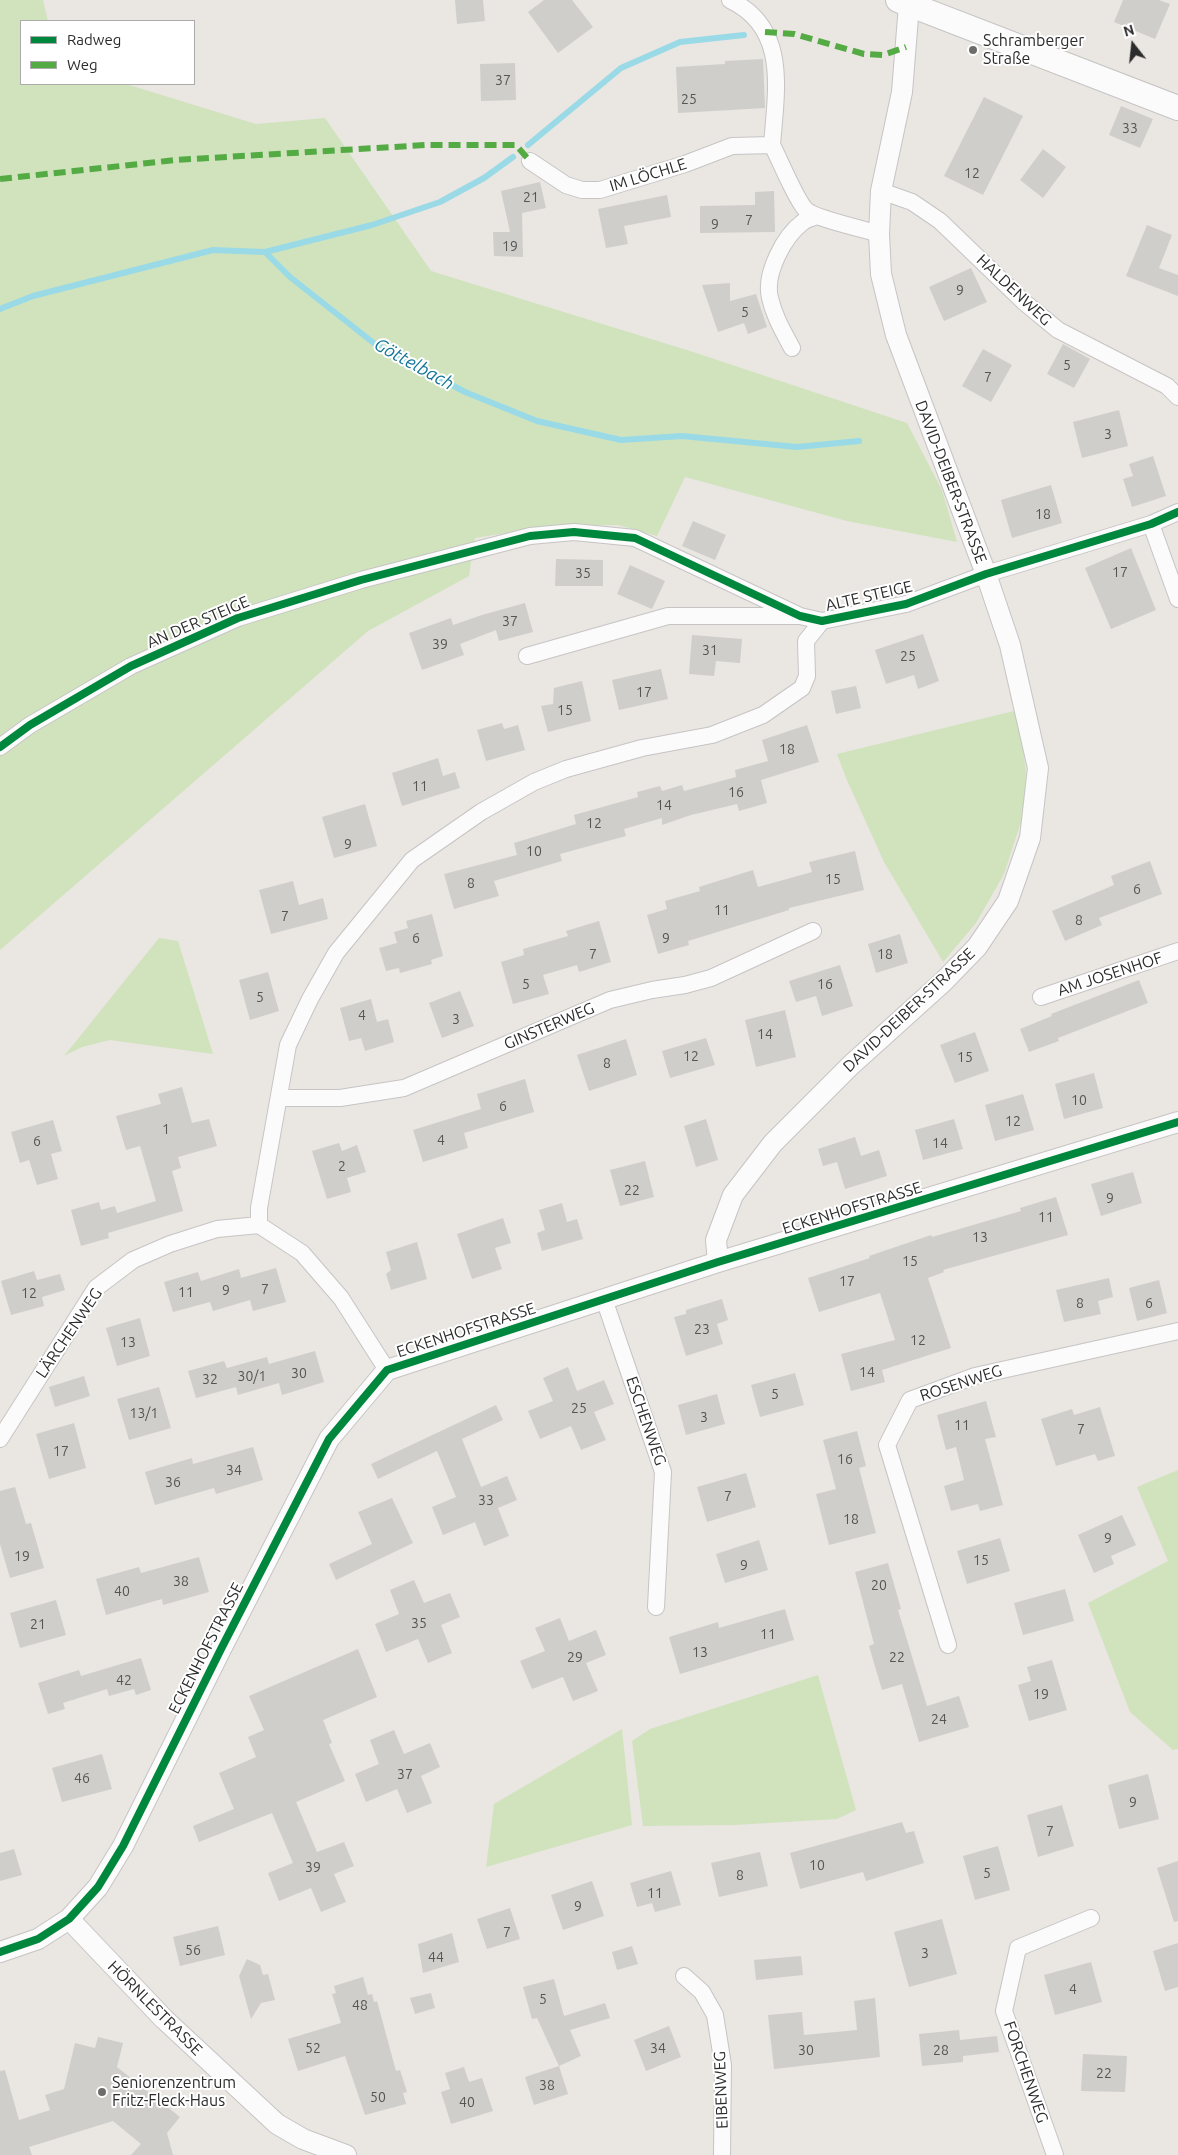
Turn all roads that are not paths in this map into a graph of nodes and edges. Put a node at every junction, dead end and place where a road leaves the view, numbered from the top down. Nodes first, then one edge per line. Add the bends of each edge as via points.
1 (730, 0) edge
2 (904, 2) edge
3 (1178, 108) edge
4 (772, 145) junction
5 (530, 162) dead end
6 (882, 191) junction
7 (818, 216) junction
8 (879, 234) junction
9 (792, 348) dead end
10 (1178, 397) edge
11 (1178, 512) edge
12 (1151, 524) junction
13 (482, 547) joint
14 (986, 574) junction
15 (1178, 599) edge
16 (800, 616) junction
17 (822, 621) junction
18 (527, 656) dead end
19 (0, 747) edge
20 (813, 931) dead end
21 (1178, 951) edge
22 (1041, 997) dead end
23 (280, 1098) junction
24 (1178, 1122) edge
25 (259, 1225) junction
26 (718, 1262) junction
27 (604, 1298) junction
28 (1178, 1331) edge
29 (387, 1370) junction
30 (0, 1439) edge
31 (656, 1607) dead end
32 (948, 1645) dead end
33 (1091, 1918) dead end
34 (69, 1919) junction
35 (0, 1952) edge
36 (684, 1976) dead end
37 (346, 2155) edge
38 (722, 2155) edge
39 (1055, 2155) edge

1 - 4 street via 744,6 763,29 772,47 777,72
2 - 3 main road
2 - 6 street, DAVID-DEIBER-STRASSE via 902,92
4 - 5 street, IM LÖCHLE via 732,146 600,190 566,186
4 - 7 street via 798,198 806,210
6 - 8 street, DAVID-DEIBER-STRASSE
6 - 10 street, HALDENWEG via 912,202 940,220 1024,302 1058,330 1167,386
7 - 8 street
7 - 9 street via 803,222 786,242 771,270 769,296 777,321
8 - 14 street, DAVID-DEIBER-STRASSE via 881,274 896,335
11 - 12 street, ALTE STEIGE
12 - 14 street, ALTE STEIGE
12 - 15 street
13 - 16 street, ALTE STEIGE via 530,536 574,532 636,538
13 - 19 street, AN DER STEIGE via 238,618 131,666 30,725
14 - 17 street, ALTE STEIGE via 906,604
14 - 26 street, DAVID-DEIBER-STRASSE via 1010,645 1038,768 1030,838 1008,901 977,946 943,982 851,1065 773,1143 733,1195 716,1240
16 - 17 street, ALTE STEIGE
16 - 18 street, ALTE STEIGE via 668,616
17 - 23 street via 806,641 807,676 802,688 763,714 712,735 642,748 566,769 534,782 481,812 412,860 336,953 310,999 288,1045
20 - 23 street, GINSTERWEG via 710,978 610,1000 404,1088 340,1098
21 - 22 street, AM JOSENHOF
23 - 25 street via 259,1208
24 - 26 street, ECKENHOFSTRASSE
25 - 29 street via 302,1253 341,1298
25 - 30 street, LÄRCHENWEG via 217,1229 170,1244 133,1260 96,1288
26 - 27 street, ECKENHOFSTRASSE
27 - 29 street, ECKENHOFSTRASSE
27 - 31 street, ESCHENWEG via 663,1472
28 - 32 street, ROSENWEG via 975,1376 910,1400 887,1445
29 - 34 street, ECKENHOFSTRASSE via 329,1439 122,1846 98,1887
33 - 39 street, FORCHENWEG via 1018,1948 1004,2011
34 - 35 street, ECKENHOFSTRASSE via 38,1939
34 - 37 street, HÖRNLESTRASSE via 164,2019 277,2124 303,2139
36 - 38 street, EIBENWEG via 702,1992 715,2015 723,2065

